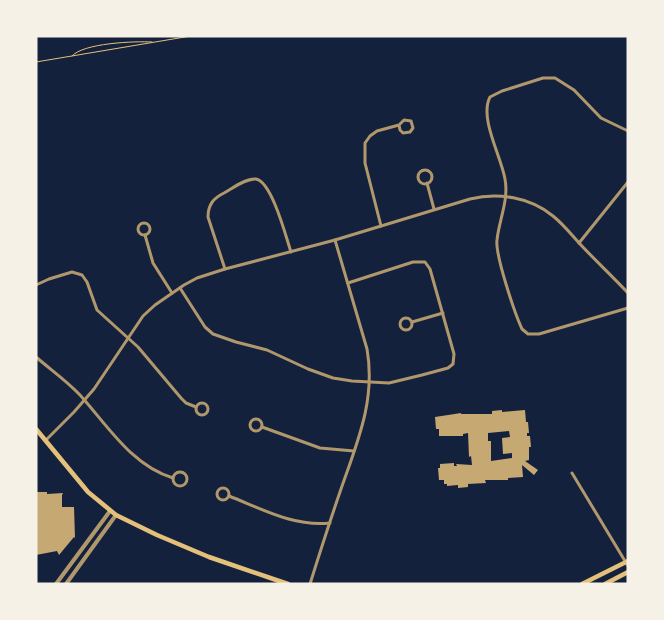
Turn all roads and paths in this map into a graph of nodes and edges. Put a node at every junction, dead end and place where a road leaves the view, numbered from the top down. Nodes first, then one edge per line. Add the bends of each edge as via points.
1 (190, 36) edge
2 (156, 42) junction
3 (71, 56) junction
4 (36, 62) edge
5 (399, 125) junction
6 (628, 131) edge
7 (628, 182) edge
8 (427, 183) junction
9 (506, 197) junction
10 (434, 209) junction
11 (381, 226) junction
12 (145, 235) junction
13 (335, 240) junction
14 (579, 243) junction
15 (291, 252) junction
16 (225, 269) junction
17 (348, 282) junction
18 (36, 285) edge
19 (180, 288) junction
20 (172, 293) junction
21 (628, 293) edge
22 (628, 308) edge
23 (443, 313) junction
24 (412, 322) junction
25 (128, 337) junction
26 (36, 358) edge
27 (370, 382) junction
28 (85, 401) junction
29 (196, 407) junction
30 (262, 427) dead end
31 (36, 429) edge
32 (46, 440) junction
33 (354, 451) junction
34 (572, 473) dead end
35 (173, 478) junction
36 (229, 496) dead end
37 (110, 511) junction
38 (116, 516) junction
39 (330, 523) junction
40 (627, 563) edge
41 (628, 572) edge
42 (56, 584) edge
43 (66, 584) edge
44 (288, 584) edge
45 (310, 584) edge
46 (582, 584) edge
47 (605, 584) edge

1 - 2 path
2 - 3 path
2 - 3 path via 130,41 75,52
3 - 4 path
5 - 5 street via 403,133 413,128 409,120
5 - 11 street via 377,131 365,143 365,163
6 - 9 street via 601,118 574,90 551,77 497,93 490,97 487,114 505,176
7 - 14 street
8 - 8 street via 431,175 423,170 418,179
8 - 10 street
9 - 10 street via 481,196
9 - 14 street via 542,208
9 - 22 street via 497,247 524,331 535,335 549,332
10 - 11 street
11 - 13 street
12 - 12 street via 150,227 142,222 138,230
12 - 20 street via 152,263
13 - 15 street
13 - 17 street
14 - 21 street
15 - 16 street
15 - 16 street via 270,194 261,181 254,179 218,196 208,209
16 - 19 street via 197,278
17 - 23 street via 413,262 425,262 433,277
17 - 27 street via 367,349
18 - 25 street via 72,272 82,275 97,310
19 - 20 street
19 - 27 street via 205,327 217,337 267,350 333,378
20 - 25 street via 148,311
23 - 24 street
23 - 27 street via 454,354 453,364 400,382
24 - 24 street via 404,318 400,325 408,330
25 - 28 street
25 - 29 street via 173,390 186,403
26 - 28 street
27 - 33 street via 368,405
28 - 32 street
28 - 35 street via 131,452 150,467
29 - 29 street via 200,415 208,411 204,403
30 - 33 street via 320,448
31 - 32 main road
32 - 37 main road via 88,492
33 - 39 street
34 - 40 street
35 - 35 street via 177,486 186,480 180,472
36 - 39 street via 285,519 312,524
37 - 38 main road
37 - 42 street
38 - 43 street
38 - 44 main road via 209,557
39 - 45 street
40 - 46 main road
41 - 47 main road

